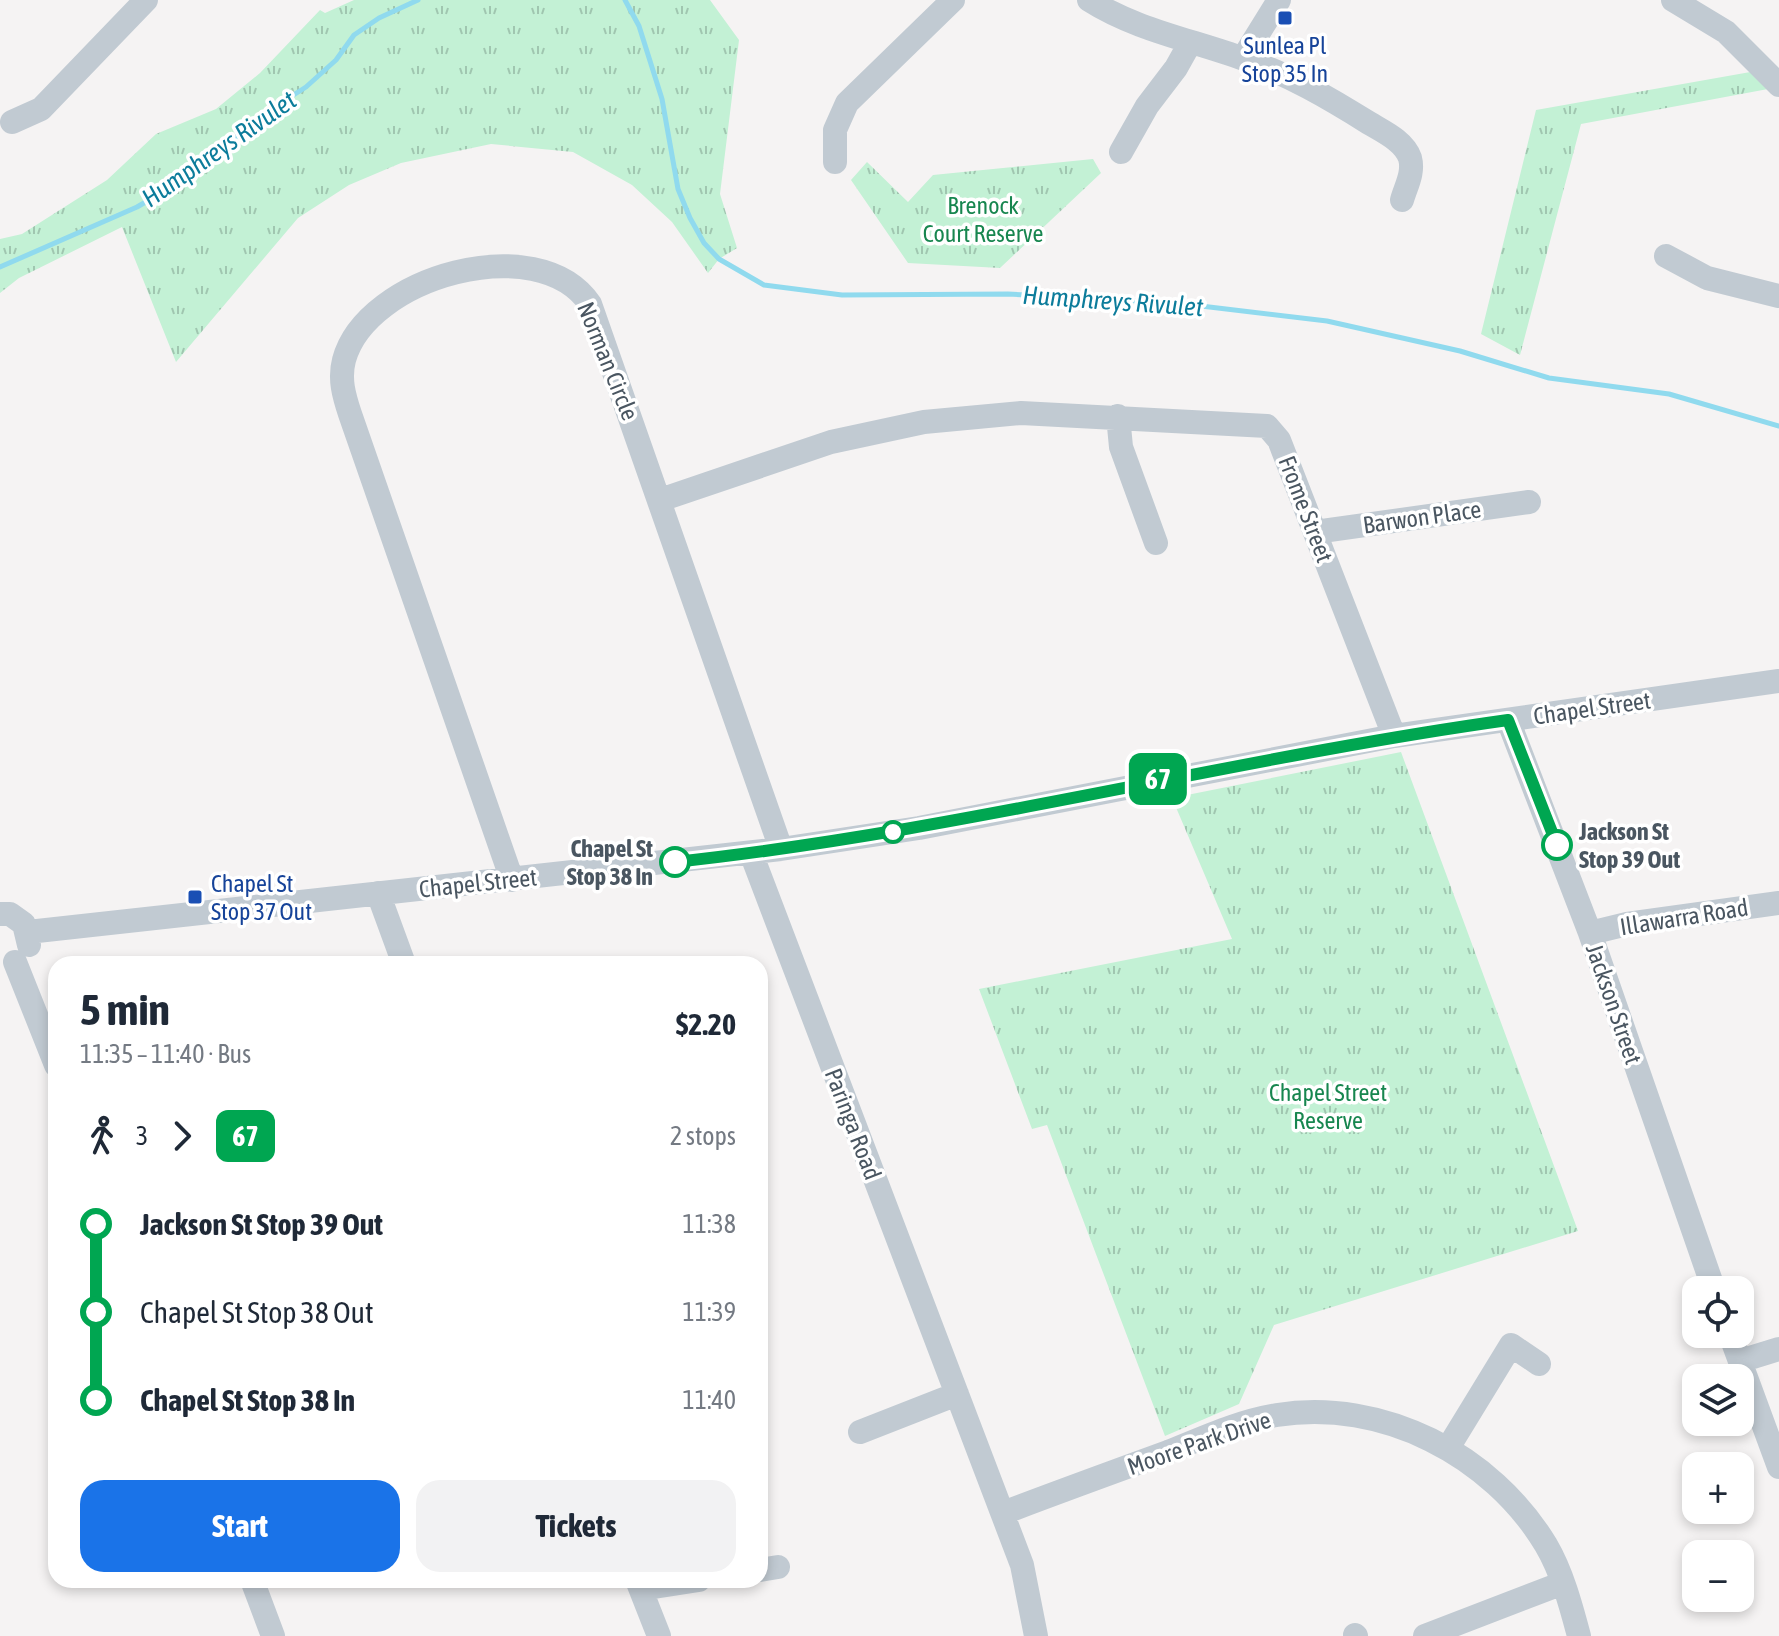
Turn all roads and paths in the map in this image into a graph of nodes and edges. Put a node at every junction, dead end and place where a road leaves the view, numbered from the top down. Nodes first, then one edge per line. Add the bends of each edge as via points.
1 (146, 0) edge
2 (953, 0) edge
3 (1089, 0) edge
4 (1279, 0) edge
5 (1673, 0) edge
6 (1190, 43) junction
7 (1243, 58) junction
8 (1779, 85) edge
9 (12, 122) dead end
10 (1121, 152) dead end
11 (835, 162) dead end
12 (1402, 200) dead end
13 (1666, 256) dead end
14 (1779, 296) edge
15 (1118, 416) junction
16 (660, 500) junction
17 (1529, 502) dead end
18 (1315, 532) junction
19 (1156, 543) dead end
20 (1779, 681) edge
21 (1508, 720) junction
22 (1394, 736) junction
23 (781, 849) junction
24 (751, 853) junction
25 (512, 880) junction
26 (378, 893) junction
27 (1779, 903) edge
28 (0, 914) edge
29 (28, 932) junction
30 (1590, 933) junction
31 (401, 956) edge
32 (8, 963) edge
33 (48, 1048) edge
34 (1709, 1276) edge
35 (1735, 1348) edge
36 (1779, 1349) edge
37 (1740, 1361) junction
38 (1539, 1364) dead end
39 (957, 1394) junction
40 (860, 1432) dead end
41 (1448, 1448) junction
42 (1779, 1467) edge
43 (1003, 1513) junction
44 (1563, 1583) junction
45 (255, 1588) edge
46 (640, 1588) edge
47 (273, 1636) edge
48 (659, 1636) edge
49 (1036, 1636) edge
50 (1425, 1636) edge
51 (1579, 1636) edge

1 - 9 street via 41,109
2 - 11 street via 847,103 835,130
3 - 6 street
4 - 7 street
5 - 8 street via 1726,32
6 - 7 street
6 - 10 street
7 - 12 street via 1322,94 1394,138 1410,160
13 - 14 street via 1707,278
15 - 16 street, Frome Street via 1021,413 924,422 831,442
15 - 18 street, Frome Street via 1267,426 1279,440
15 - 19 street via 1121,447
16 - 23 street, Norman Circle
16 - 25 street, Norman Circle via 597,319 582,293 558,274 504,266 448,275 400,297 352,342 344,359 344,395
17 - 18 street, Barwon Place
18 - 22 street, Frome Street
20 - 21 street, Chapel Street
21 - 22 street, Chapel Street
21 - 30 street, Jackson Street
22 - 23 street, Chapel Street via 919,828
23 - 24 street, Chapel Street
24 - 25 street, Chapel Street
24 - 39 street, Paringa Road
25 - 26 street, Chapel Street
26 - 29 street, Chapel Street
26 - 31 street
27 - 30 street, Illawarra Road
28 - 29 street via 18,918
29 - 32 street via 26,952
30 - 34 street, Jackson Street
32 - 33 street
35 - 37 street
36 - 37 street
37 - 42 street
38 - 41 street via 1504,1341
39 - 40 street
39 - 43 street, Paringa Road
41 - 43 street, Moore Park Drive via 1367,1418 1277,1415
41 - 44 street, Moore Park Drive via 1526,1516
43 - 49 street, Paringa Road via 1031,1596
44 - 50 street
44 - 51 street, Moore Park Drive
45 - 47 street
46 - 48 street

